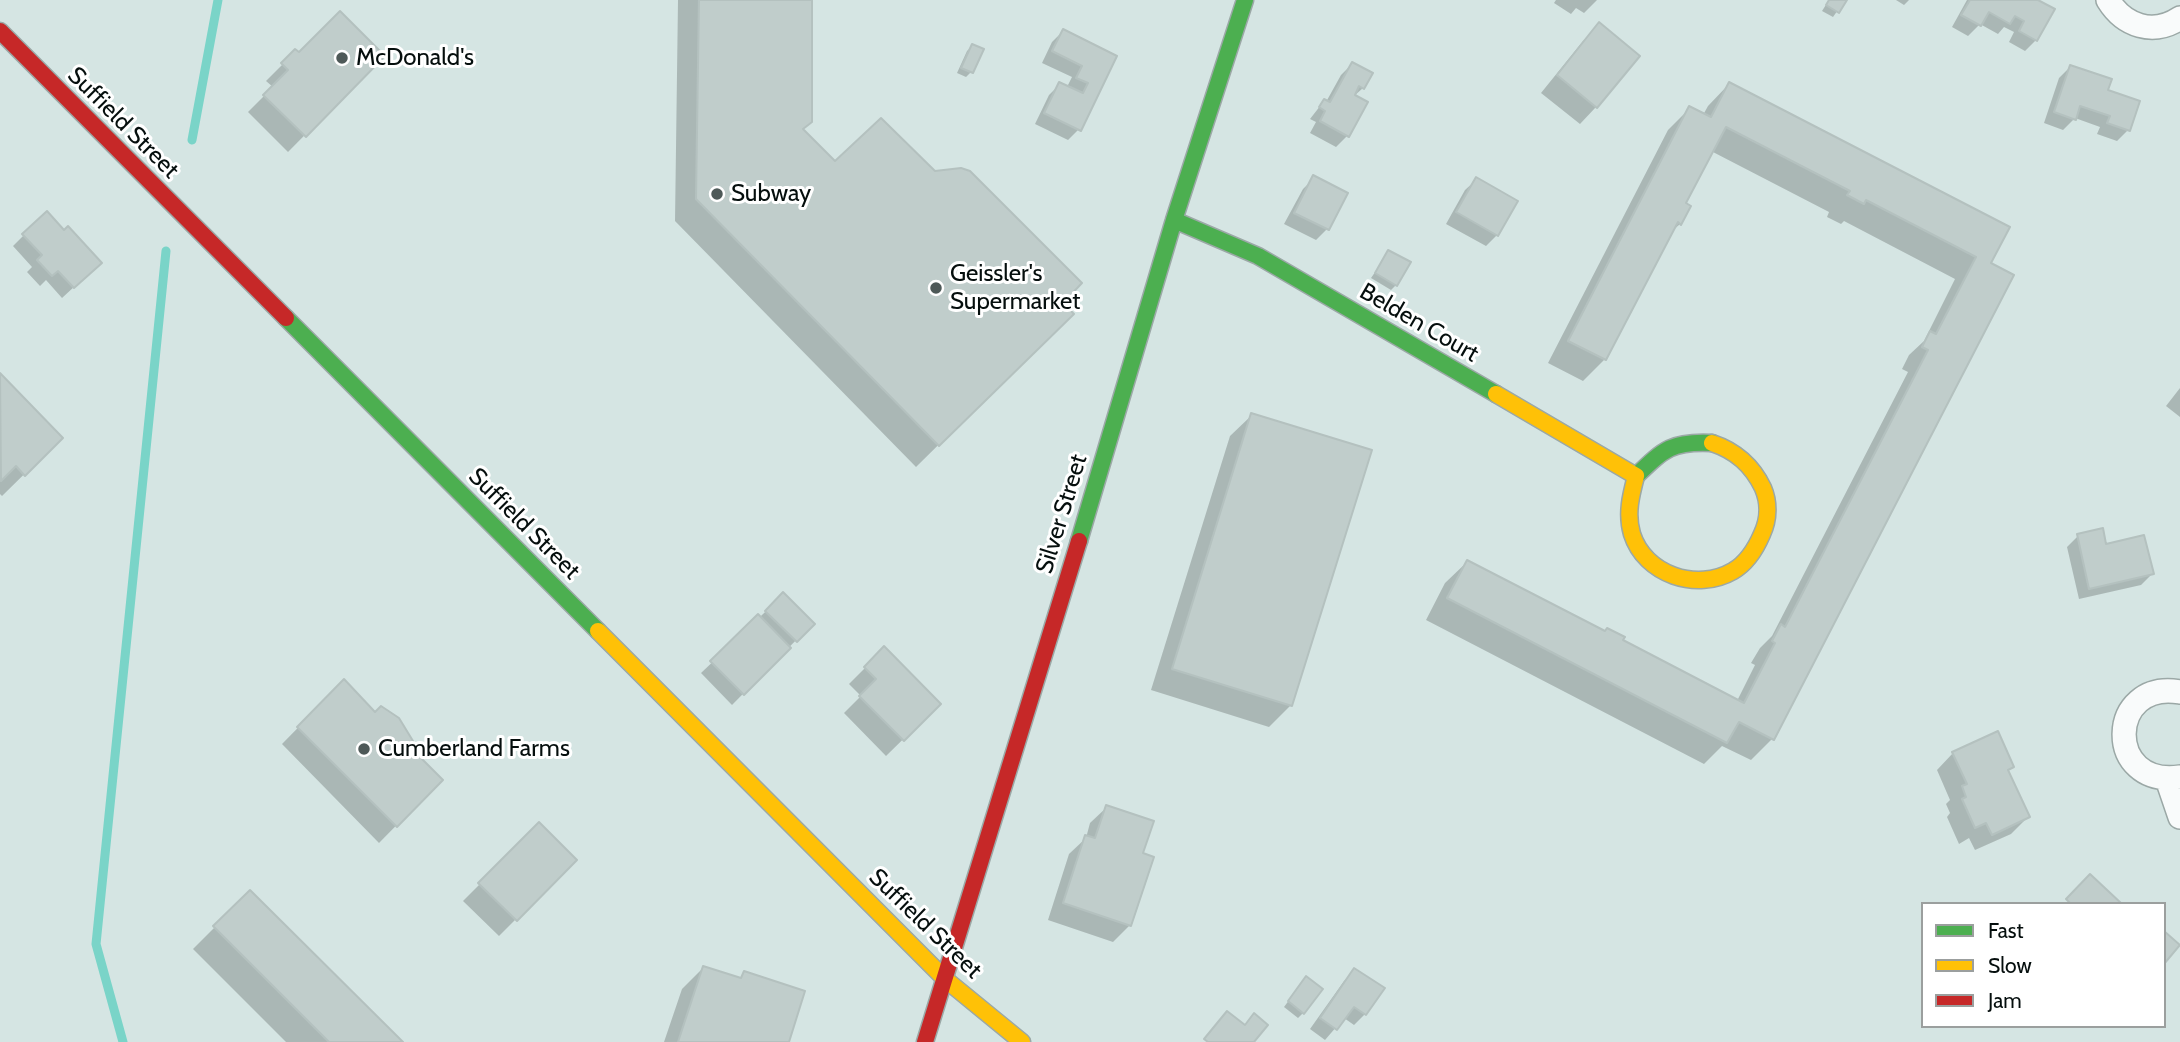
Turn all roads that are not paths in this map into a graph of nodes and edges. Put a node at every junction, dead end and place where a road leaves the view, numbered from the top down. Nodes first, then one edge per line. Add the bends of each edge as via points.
1 (1245, 0) edge
2 (2108, 0) edge
3 (2180, 18) edge
4 (0, 31) edge
5 (1174, 220) junction
6 (1636, 476) junction
7 (2180, 692) edge
8 (2174, 778) edge
9 (2180, 817) edge
10 (945, 979) junction
11 (925, 1042) edge
12 (1022, 1042) edge

1 - 5 street, Silver Street
2 - 3 street via 2120,16 2138,26 2158,27
4 - 10 street, Suffield Street
5 - 6 street, Belden Court via 1283,270
5 - 10 street, Silver Street
6 - 6 street via 1628,518 1636,545 1655,567 1681,579 1710,580 1736,569 1756,549 1767,521 1765,491 1751,465 1727,447 1698,441 1676,444 1656,454
7 - 8 street via 2149,694 2128,715 2123,729 2124,744 2139,769
8 - 9 street
10 - 11 street, Silver Street
10 - 12 street, Suffield Street

